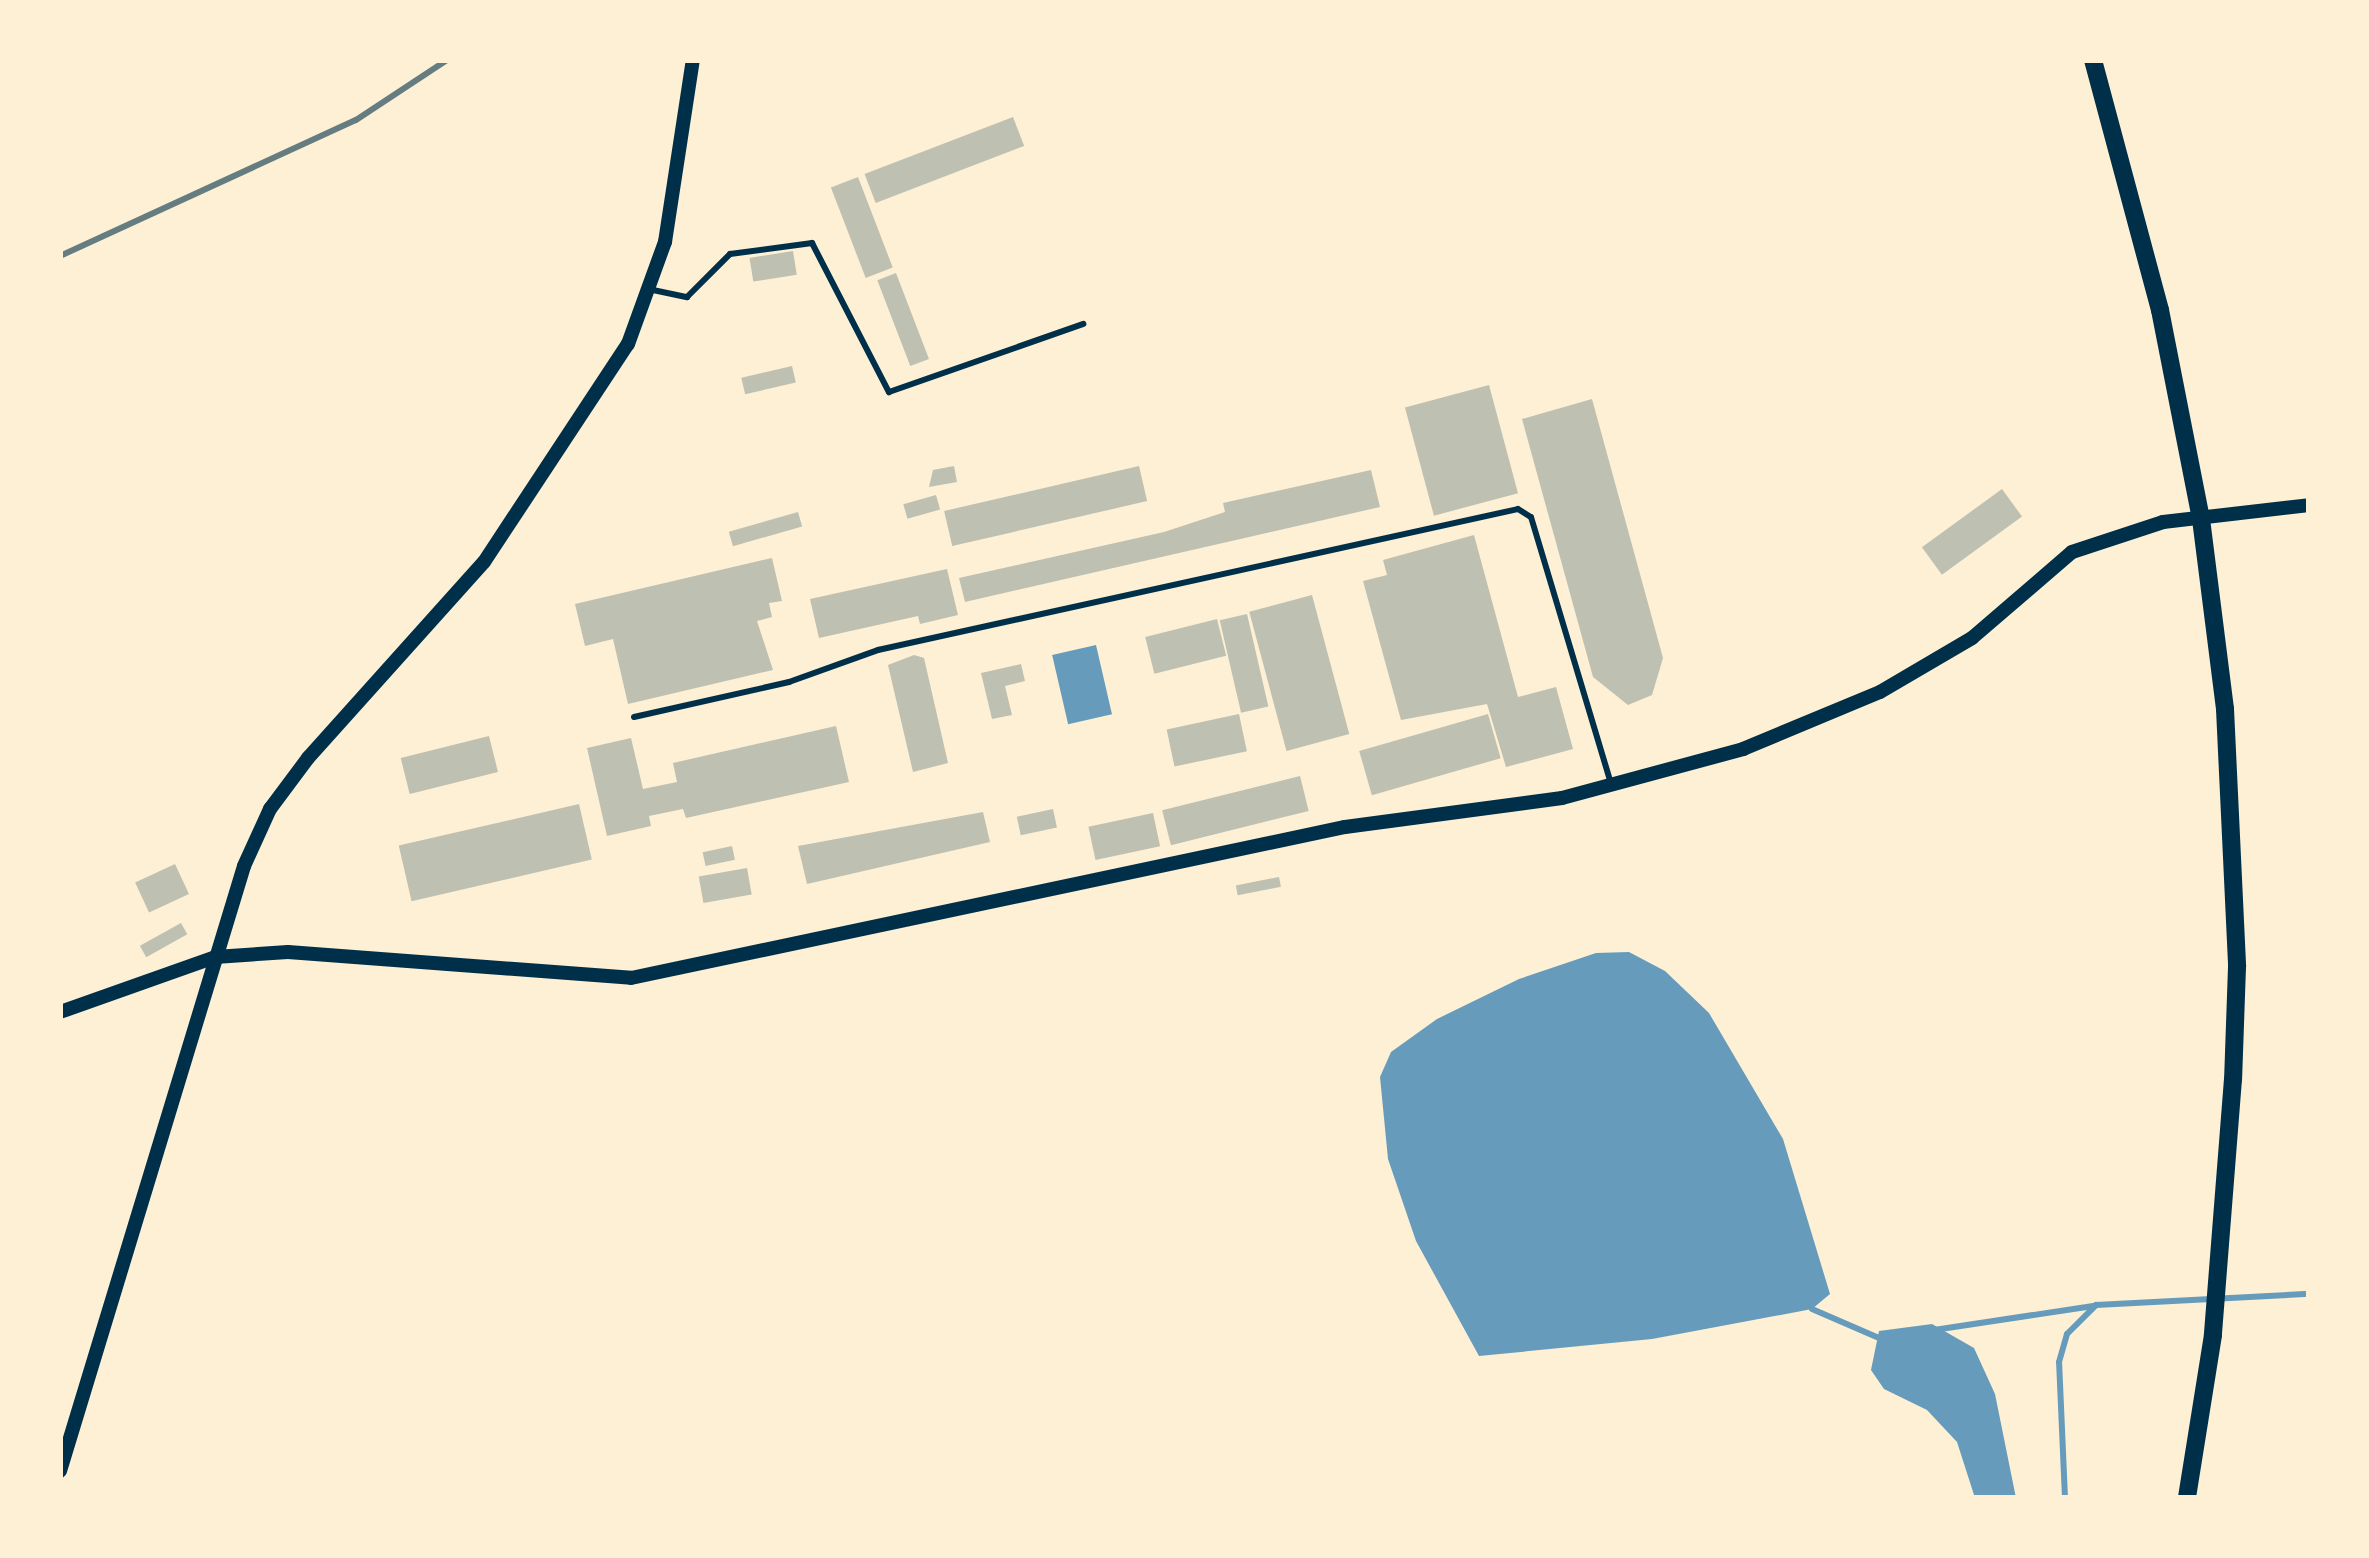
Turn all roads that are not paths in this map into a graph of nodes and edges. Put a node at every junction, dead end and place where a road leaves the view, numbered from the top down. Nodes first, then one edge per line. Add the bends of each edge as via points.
1 (693, 60) edge
2 (2093, 60) edge
3 (653, 290) junction
4 (1083, 324) dead end
5 (2309, 505) edge
6 (2201, 519) junction
7 (634, 717) dead end
8 (1612, 785) junction
9 (215, 957) junction
10 (60, 1012) edge
11 (60, 1471) edge
12 (2187, 1498) edge

1 - 3 street
2 - 6 main road via 2150,267
3 - 4 lane via 687,297 730,254 812,243 889,392
3 - 9 street via 543,483 270,809
5 - 6 street
6 - 8 street via 2163,522 2072,553 1972,638 1880,692 1743,749
6 - 12 main road via 2225,709 2237,967 2213,1335
7 - 8 lane via 790,682 878,650 1517,509 1531,517
8 - 9 street via 1345,827 632,978 288,952
9 - 10 street
9 - 11 street

